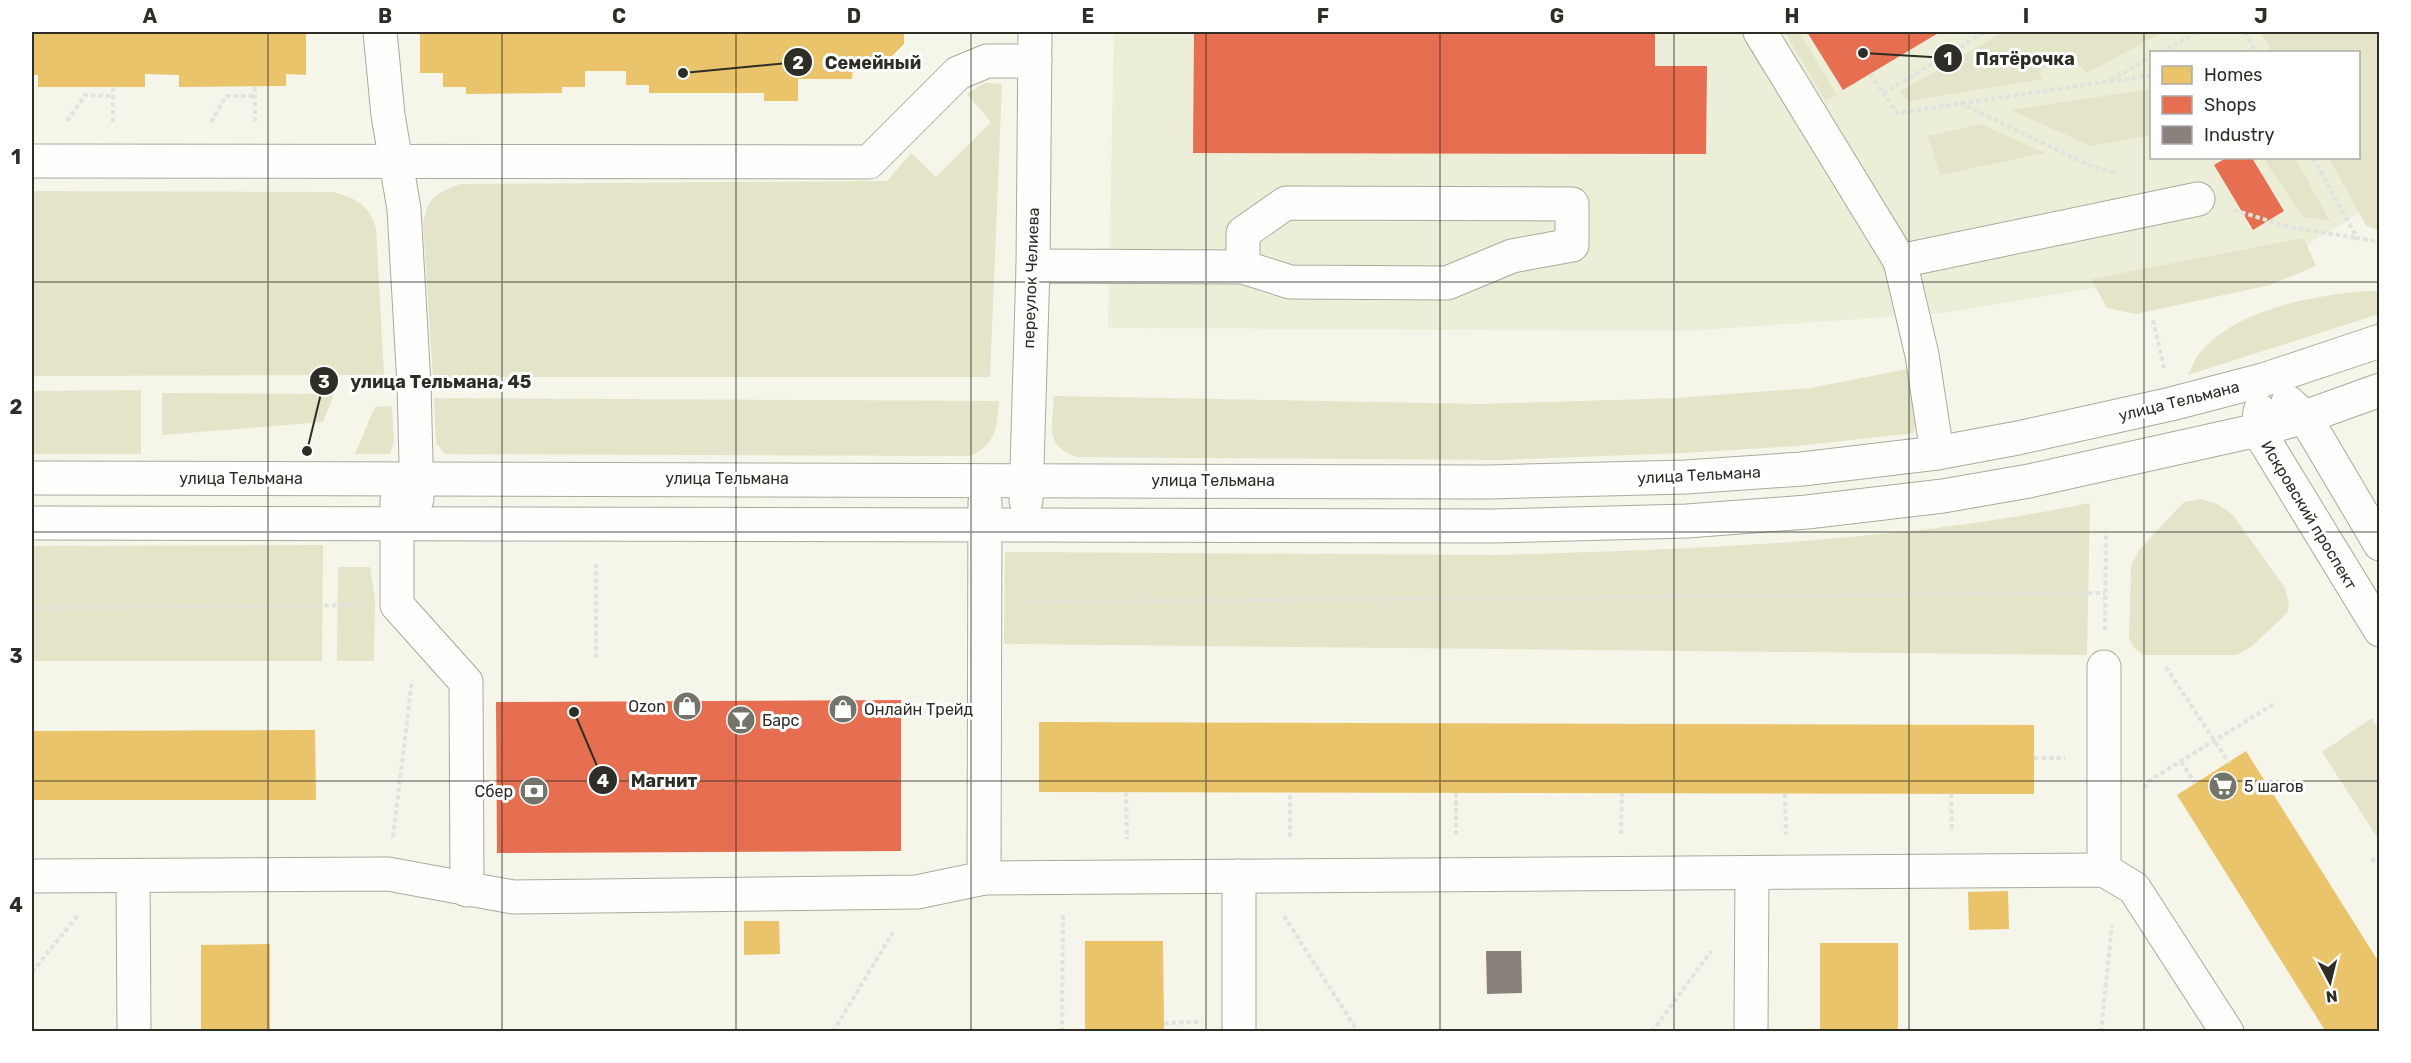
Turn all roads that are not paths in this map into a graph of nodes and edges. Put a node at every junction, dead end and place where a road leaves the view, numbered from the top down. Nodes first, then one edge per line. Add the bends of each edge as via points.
1 (380, 32) edge
2 (1760, 32) edge
3 (1035, 46) edge
4 (32, 161) edge
5 (396, 162) junction
6 (2198, 199) dead end
7 (1900, 261) junction
8 (1033, 266) junction
9 (1242, 267) junction
10 (2379, 341) edge
11 (2263, 381) junction
12 (2379, 390) edge
13 (2305, 417) junction
14 (2258, 430) junction
15 (1937, 453) junction
16 (32, 478) edge
17 (407, 478) junction
18 (985, 479) junction
19 (1026, 480) junction
20 (32, 523) edge
21 (407, 523) junction
22 (985, 525) junction
23 (1026, 525) junction
24 (2379, 544) edge
25 (2379, 630) edge
26 (2104, 667) road end
27 (2104, 870) junction
28 (1752, 873) junction
29 (32, 876) edge
30 (121, 876) junction
31 (1249, 876) junction
32 (984, 878) junction
33 (467, 890) junction
34 (134, 1032) edge
35 (1239, 1032) edge
36 (1751, 1032) edge
37 (2227, 1032) edge

1 - 5 street
2 - 7 street
3 - 5 street via 958,73 869,162
3 - 8 street, переулок Челиева
4 - 5 street
5 - 17 street via 404,209
6 - 7 street
7 - 15 street via 1922,355
8 - 9 street
8 - 19 street, переулок Челиева
9 - 9 street via 1243,233 1286,203 1572,204 1572,245 1512,256 1447,284 1290,282
10 - 11 street, улица Тельмана
11 - 13 street
11 - 14 street, Искровский проспект
11 - 15 street, улица Тельмана via 2067,428
12 - 13 street
13 - 14 street
13 - 24 street
14 - 23 street via 2029,481 1807,512 1687,521 1493,526
14 - 25 street, Искровский проспект
15 - 19 street, улица Тельмана via 1802,469 1585,480
16 - 17 street, улица Тельмана
17 - 18 street, улица Тельмана
17 - 21 street
18 - 19 street, улица Тельмана
18 - 22 street
19 - 23 street, переулок Челиева
20 - 21 street
21 - 22 street
21 - 33 street via 397,605 466,682
22 - 23 street
22 - 32 street
26 - 27 street
27 - 28 street
27 - 37 street via 2134,888
28 - 31 street
28 - 36 street
29 - 30 street
30 - 33 street via 388,874
30 - 34 street
31 - 32 street
31 - 35 street
32 - 33 street via 917,892 513,897

